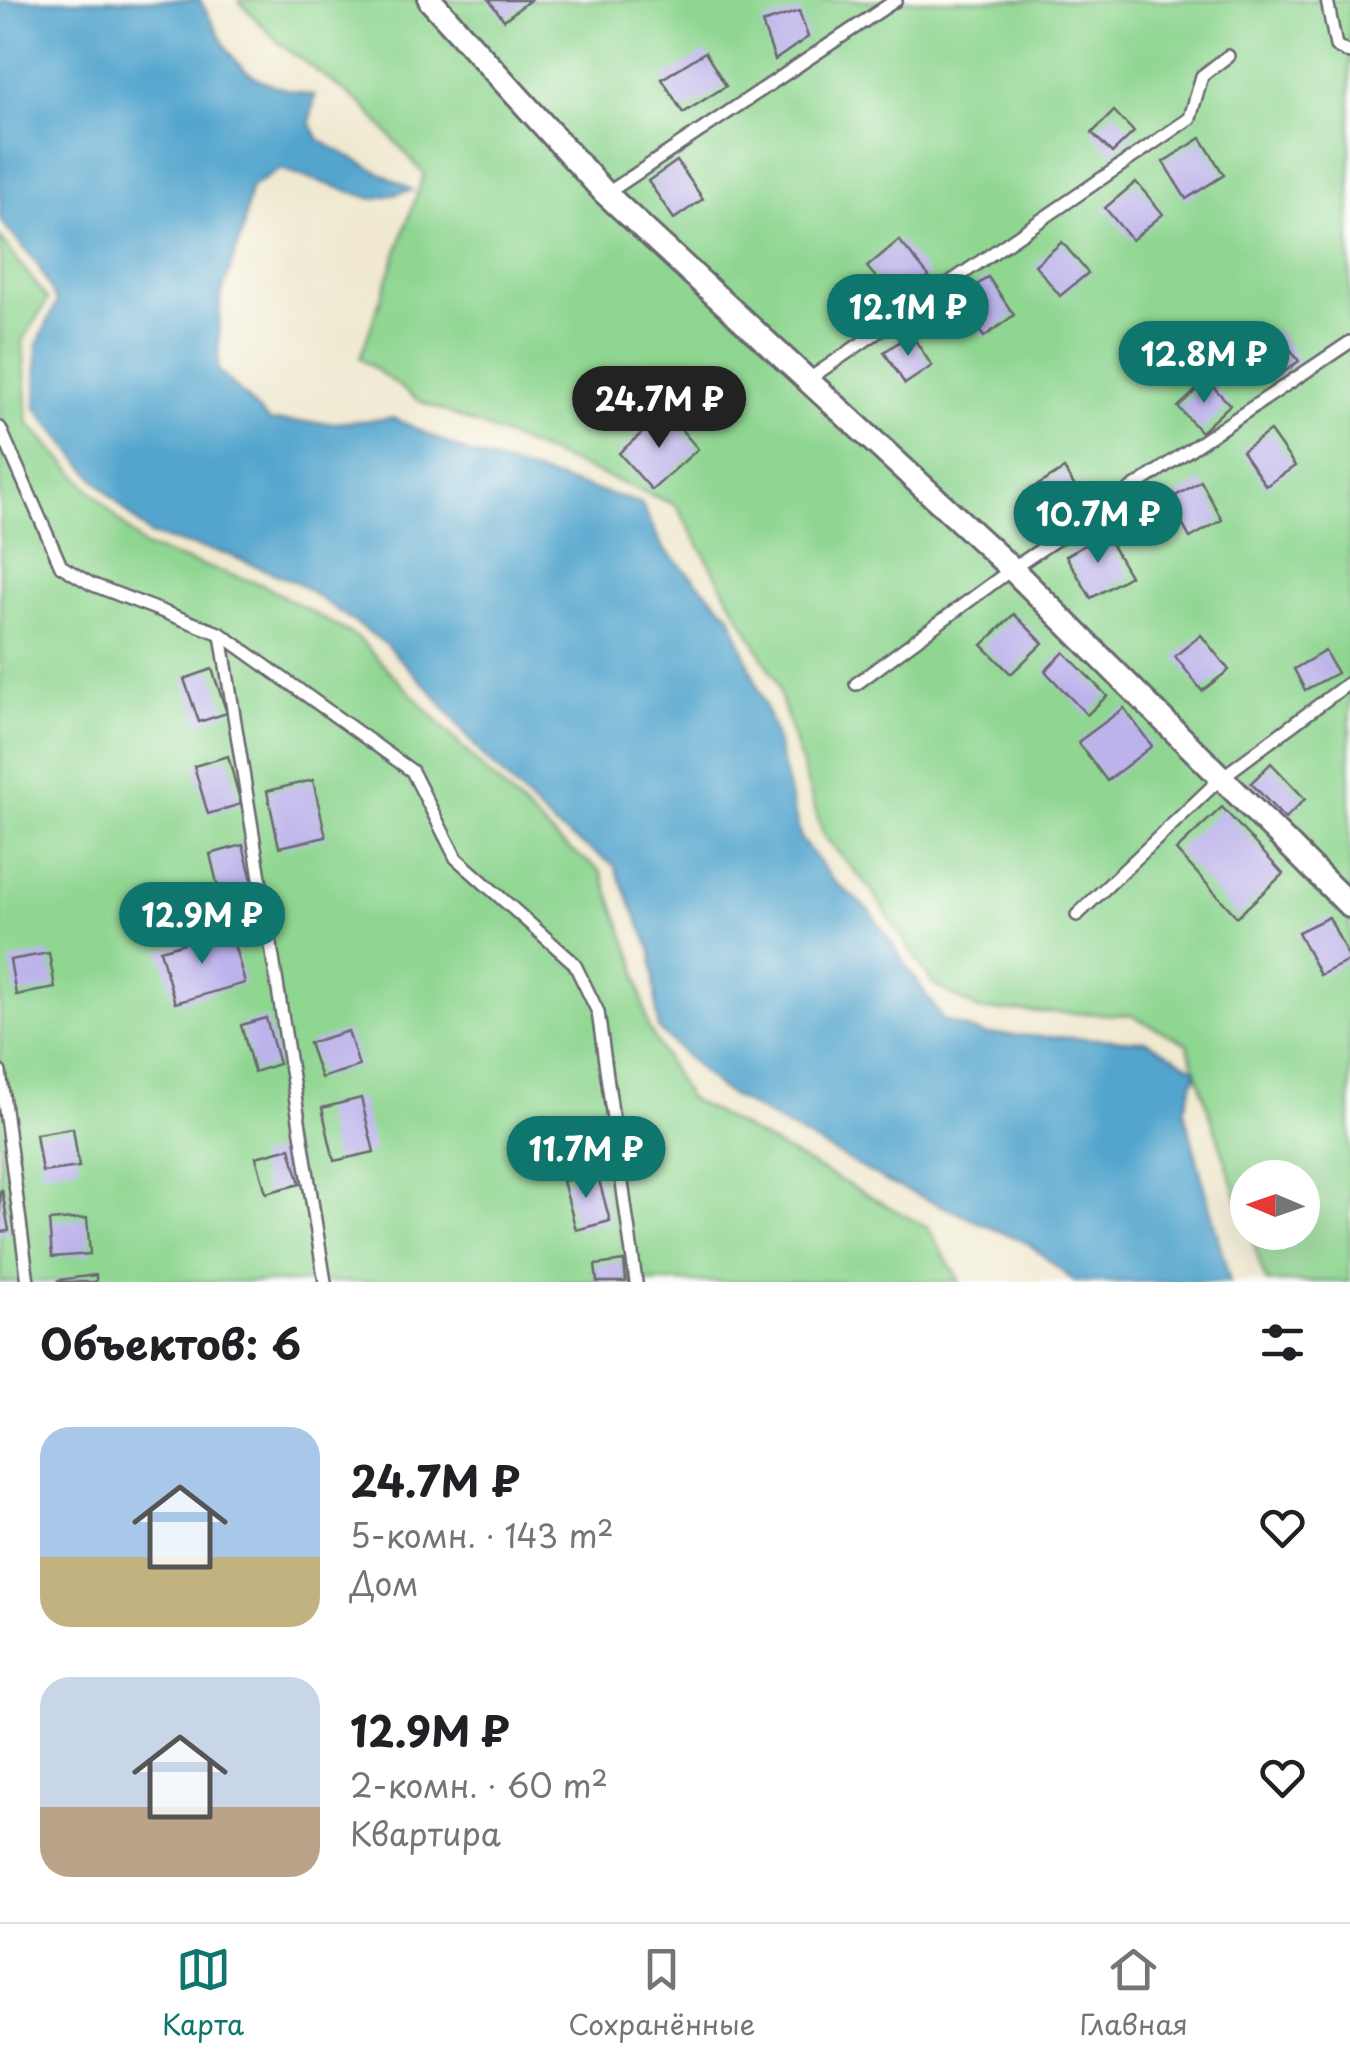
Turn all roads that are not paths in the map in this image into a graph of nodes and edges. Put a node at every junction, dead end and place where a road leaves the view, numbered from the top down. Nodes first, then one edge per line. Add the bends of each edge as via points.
1 (430, 0) edge
2 (896, 0) edge
3 (1327, 0) edge
4 (1350, 53) edge
5 (1228, 56) dead end
6 (606, 194) junction
7 (1350, 342) edge
8 (809, 379) junction
9 (0, 428) edge
10 (1012, 570) junction
11 (221, 634) junction
12 (1350, 682) edge
13 (856, 684) dead end
14 (1222, 778) junction
15 (1350, 906) edge
16 (1077, 915) dead end
17 (0, 1072) edge
18 (28, 1282) edge
19 (325, 1282) edge
20 (636, 1282) edge

1 - 6 street
2 - 6 lane
3 - 4 lane via 1336,46
5 - 8 lane via 1202,76 1190,118
6 - 8 street
7 - 10 lane
8 - 10 street
9 - 11 lane via 61,566
10 - 13 lane
10 - 14 street
11 - 19 lane
11 - 20 lane via 412,772 456,858 574,963 598,1012
12 - 14 lane
14 - 15 street
14 - 16 lane
17 - 18 lane

